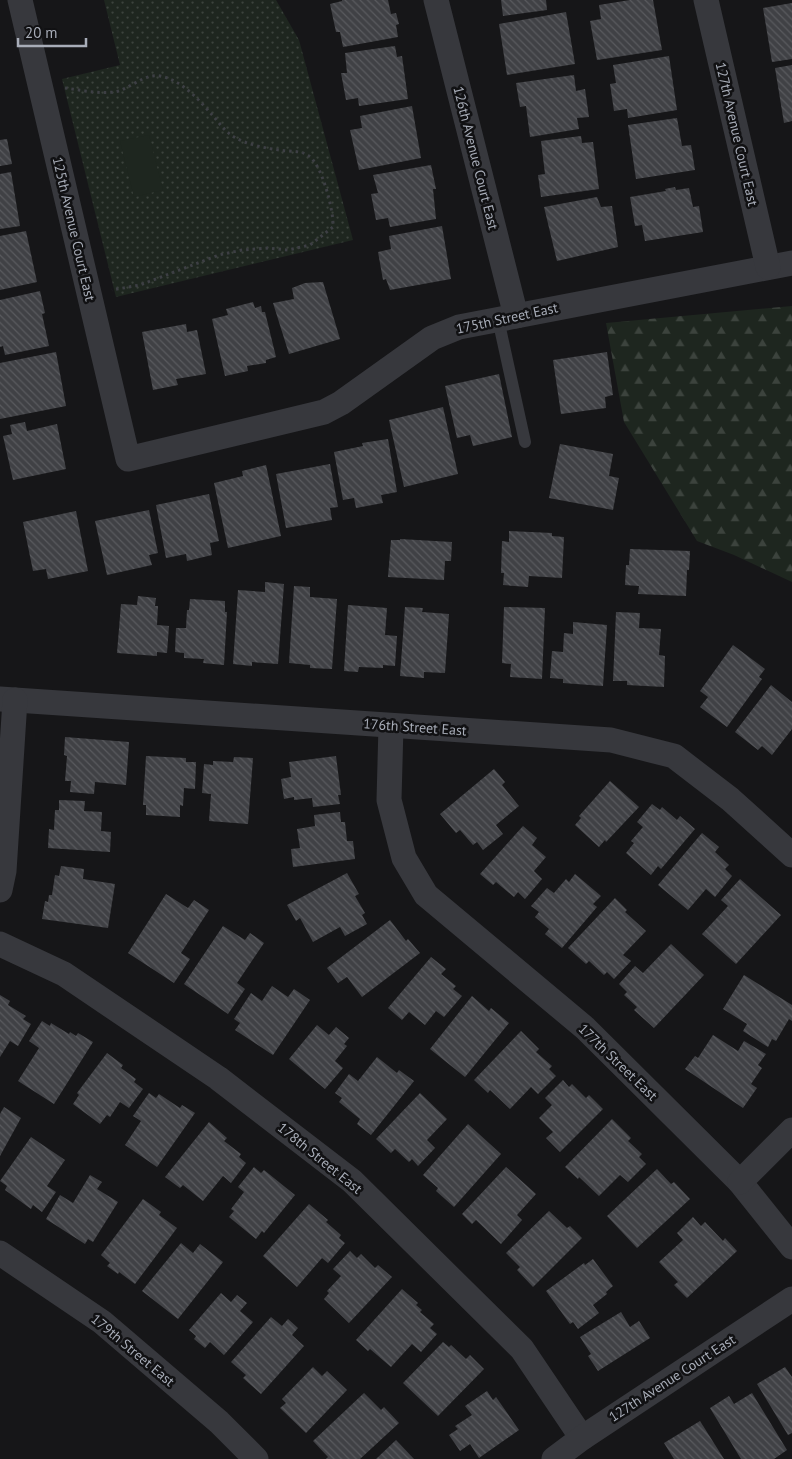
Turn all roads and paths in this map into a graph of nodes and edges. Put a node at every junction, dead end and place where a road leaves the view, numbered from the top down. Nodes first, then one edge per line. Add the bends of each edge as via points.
1 (20, 0) edge
2 (436, 0) edge
3 (706, 0) edge
4 (40, 86) junction
5 (780, 265) edge
6 (89, 293) junction
7 (507, 317) junction
8 (525, 442) dead end
9 (128, 459) joint
10 (8, 699) edge
11 (391, 726) junction
12 (792, 855) edge
13 (0, 890) edge
14 (0, 944) edge
15 (792, 1130) edge
16 (740, 1182) junction
17 (792, 1246) edge
18 (0, 1253) edge
19 (792, 1300) edge
20 (582, 1438) junction
21 (256, 1459) edge
22 (554, 1459) edge

1 - 4 street, 125th Avenue Court East
2 - 7 street, 126th Avenue Court East
3 - 5 street, 127th Avenue Court East
4 - 6 street, 125th Avenue Court East
4 - 6 path via 116,92 141,80 157,76 170,78 183,86 238,140 309,156 317,164 330,200 334,227 310,244 288,250 268,248 219,255 140,285
5 - 7 street, 175th Street East
6 - 9 street, 125th Avenue Court East
7 - 8 lane
7 - 9 street, 175th Street East via 458,327 432,338 324,412
10 - 11 street, 176th Street East
10 - 13 street via 4,871
11 - 12 street, 176th Street East via 611,740 674,756
11 - 16 street, 177th Street East via 389,800 404,858 426,895 585,1028
14 - 20 street, 178th Street East via 64,974 218,1078 352,1181 522,1349
15 - 16 street
16 - 17 street, 177th Street East
18 - 21 street, 179th Street East via 102,1322 219,1422
19 - 20 street, 127th Avenue Court East
20 - 22 street, 127th Avenue Court East

